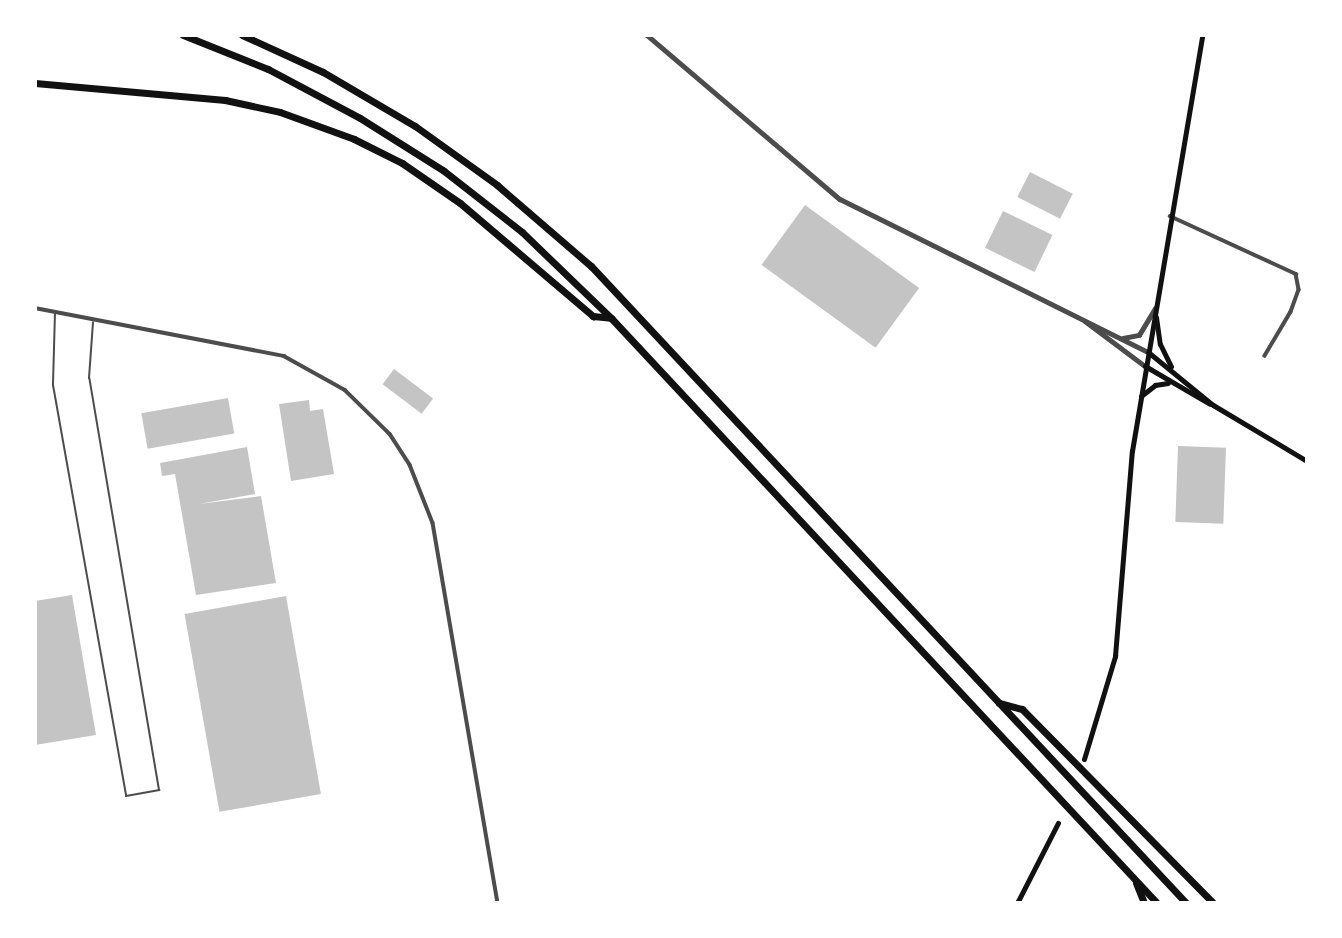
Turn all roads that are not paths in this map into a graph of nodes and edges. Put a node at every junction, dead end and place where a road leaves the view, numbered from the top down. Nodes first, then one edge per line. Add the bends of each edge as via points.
1 (183, 35) edge
2 (242, 35) edge
3 (647, 35) edge
4 (1202, 35) edge
5 (35, 83) edge
6 (1170, 216) junction
7 (35, 308) edge
8 (1155, 308) junction
9 (55, 311) junction
10 (1073, 313) junction
11 (93, 318) junction
12 (612, 318) junction
13 (1122, 338) junction
14 (1148, 352) junction
15 (1265, 356) dead end
16 (1145, 366) junction
17 (1173, 370) junction
18 (1176, 387) junction
19 (1141, 396) junction
20 (1213, 405) junction
21 (1307, 461) edge
22 (998, 703) junction
23 (1084, 759) dead end
24 (1058, 823) dead end
25 (1134, 879) junction
26 (498, 903) edge
27 (1017, 903) edge
28 (1144, 903) edge
29 (1157, 903) edge
30 (1185, 903) edge
31 (1213, 903) edge

1 - 12 highway via 268,68 399,141 522,232
2 - 22 highway via 323,72 415,126 536,216 644,319
3 - 10 street via 840,199
4 - 6 main road
5 - 12 highway via 225,100 280,112 354,139 402,163 460,203 593,316
6 - 8 main road
6 - 15 street via 1296,274 1299,290 1291,312
7 - 9 street
8 - 13 street via 1140,334
8 - 14 main road
8 - 17 main road via 1160,344
9 - 11 street
9 - 11 lane via 54,385 126,796 159,790 89,378
10 - 13 street
10 - 16 street
11 - 26 street via 284,356 345,390 390,435 410,466 433,523
12 - 25 highway
13 - 14 street
14 - 16 main road
14 - 17 main road
16 - 18 main road
16 - 19 main road
17 - 20 main road
18 - 19 main road via 1157,384
18 - 20 main road
19 - 23 main road via 1125,512 1117,645
20 - 21 main road
22 - 30 highway
22 - 31 highway via 1023,709
24 - 27 main road
25 - 28 highway
25 - 29 highway

